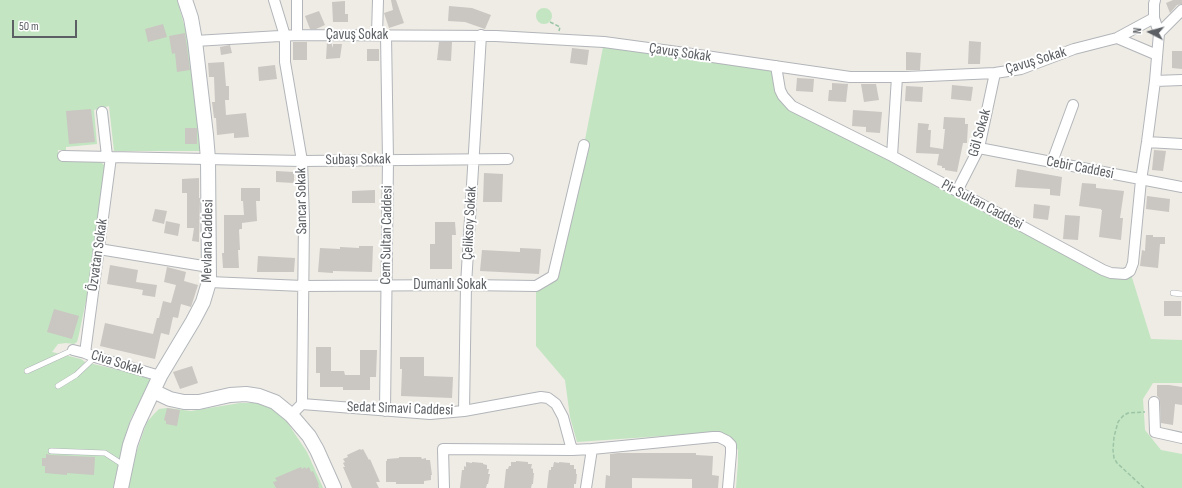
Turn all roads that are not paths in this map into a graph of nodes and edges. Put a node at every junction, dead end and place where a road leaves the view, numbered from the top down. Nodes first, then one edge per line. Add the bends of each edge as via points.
1 (185, 0) edge
2 (274, 0) edge
3 (297, 0) edge
4 (378, 0) edge
5 (1155, 0) edge
6 (1182, 10) edge
7 (1154, 18) junction
8 (1159, 33) junction
9 (297, 35) junction
10 (381, 35) junction
11 (481, 35) junction
12 (285, 36) junction
13 (1117, 38) junction
14 (195, 41) junction
15 (1157, 55) junction
16 (776, 66) junction
17 (995, 73) junction
18 (897, 77) junction
19 (1182, 80) edge
20 (1155, 81) junction
21 (1073, 105) dead end
22 (102, 112) dead end
23 (1147, 142) junction
24 (1182, 144) edge
25 (584, 145) dead end
26 (979, 148) junction
27 (63, 156) dead end
28 (109, 156) junction
29 (892, 156) junction
30 (208, 159) junction
31 (473, 159) junction
32 (508, 159) dead end
33 (388, 160) junction
34 (302, 161) junction
35 (1052, 162) junction
36 (1141, 180) junction
37 (1182, 187) edge
38 (957, 191) junction
39 (99, 249) junction
40 (209, 268) junction
41 (209, 282) junction
42 (386, 285) junction
43 (466, 285) junction
44 (303, 286) junction
45 (1173, 293) dead end
46 (1182, 294) edge
47 (73, 350) joint
48 (85, 353) junction
49 (95, 357) junction
50 (27, 371) dead end
51 (160, 376) junction
52 (58, 386) dead end
53 (153, 391) junction
54 (1154, 402) dead end
55 (302, 404) junction
56 (385, 411) junction
57 (464, 411) junction
58 (292, 415) junction
59 (1182, 438) edge
60 (592, 449) junction
61 (572, 450) junction
62 (52, 451) dead end
63 (125, 466) junction
64 (121, 488) edge
65 (334, 488) edge
66 (444, 488) edge
67 (586, 488) edge
68 (728, 488) edge

1 - 14 street, Mevlana Caddesi
2 - 12 street, Sancar Sokak
3 - 9 street
4 - 10 street, Cem Sultan Caddesi
5 - 7 street
6 - 8 street
7 - 8 street
7 - 13 street, Çavuş Sokak
8 - 15 street
9 - 10 street, Çavuş Sokak
9 - 12 street, Çavuş Sokak
10 - 11 street, Çavuş Sokak
10 - 33 street, Cem Sultan Caddesi
11 - 16 street, Çavuş Sokak via 611,43
11 - 31 street, Çeliksoy Sokak
12 - 14 street, Çavuş Sokak
12 - 34 street, Sancar Sokak via 285,62
13 - 15 street
13 - 17 street, Çavuş Sokak via 1074,49 1021,69
14 - 30 street, Mevlana Caddesi
15 - 20 street
16 - 18 street, Çavuş Sokak via 850,77
16 - 29 street, Pir Sultan Caddesi via 780,90 792,106
17 - 18 street, Çavuş Sokak
17 - 26 street, Göl Sokak
18 - 29 street
19 - 20 street
20 - 23 street
21 - 35 street
22 - 28 street, Özvatan Sokak
23 - 24 street
23 - 36 street
25 - 43 street, Dumanlı Sokak via 553,276 536,286
26 - 35 street, Cebir Caddesi
26 - 38 street, Göl Sokak
27 - 28 street, Subaşı Sokak
28 - 30 street, Subaşı Sokak
28 - 39 street, Özvatan Sokak
29 - 38 street, Pir Sultan Caddesi
30 - 34 street, Subaşı Sokak
30 - 40 street, Mevlana Caddesi
31 - 32 street, Subaşı Sokak
31 - 33 street, Subaşı Sokak
31 - 43 street, Çeliksoy Sokak
33 - 34 street, Subaşı Sokak
33 - 42 street, Cem Sultan Caddesi
34 - 44 street, Sancar Sokak
35 - 36 street, Cebir Caddesi
36 - 37 street, Cebir Caddesi
36 - 38 street, Pir Sultan Caddesi via 1133,263 1130,271 1125,274 1103,270
39 - 40 street
39 - 48 street, Özvatan Sokak
40 - 41 street, Mevlana Caddesi
41 - 44 street, Dumanlı Sokak
41 - 51 street, Mevlana Caddesi via 203,302
42 - 43 street, Dumanlı Sokak
42 - 44 street, Dumanlı Sokak
42 - 56 street, Cem Sultan Caddesi
43 - 57 street, Çeliksoy Sokak
44 - 55 street, Sancar Sokak
45 - 46 lane
47 - 48 street, Civa Sokak
47 - 50 lane
48 - 49 street, Civa Sokak
49 - 51 street, Civa Sokak
49 - 52 lane via 76,375
51 - 53 street, Mevlana Caddesi
53 - 58 street via 184,402 199,402 230,395 259,396 275,402
53 - 63 street, Mevlana Caddesi via 135,429
54 - 59 street via 1155,432
55 - 56 street, Sedat Simavi Caddesi
55 - 58 street
56 - 57 street, Sedat Simavi Caddesi via 430,414
57 - 61 street, Sedat Simavi Caddesi via 541,397 548,398 556,404 563,417
58 - 65 street via 309,436
60 - 61 street
60 - 67 street
60 - 68 street via 719,437 731,445
61 - 66 street via 443,449
62 - 63 lane via 105,453
63 - 64 street, Mevlana Caddesi

